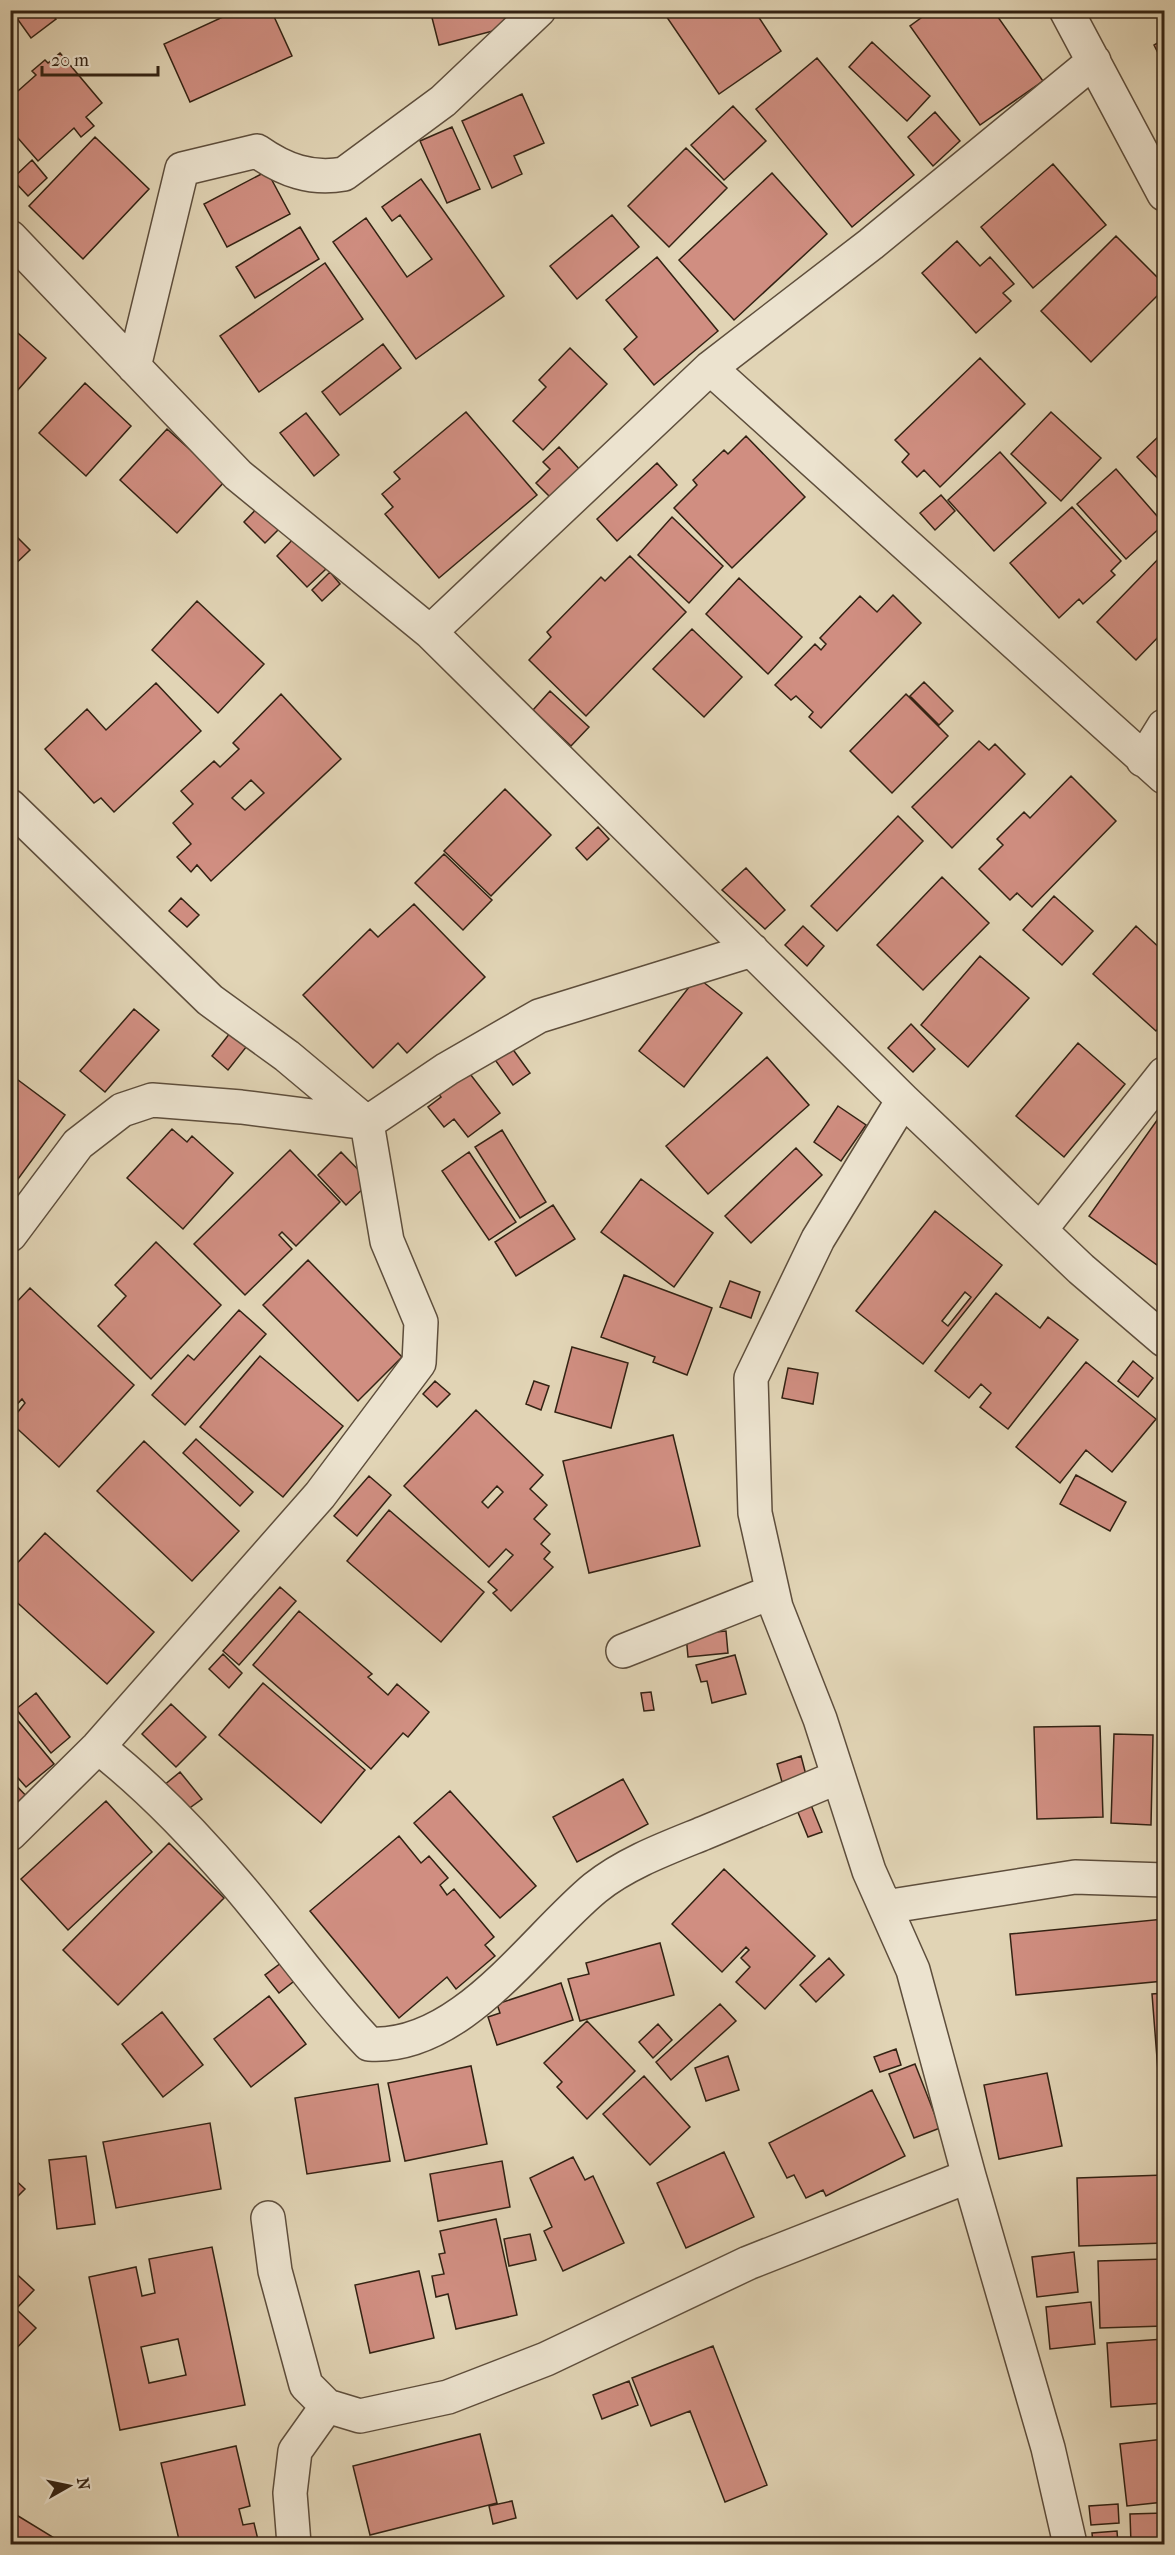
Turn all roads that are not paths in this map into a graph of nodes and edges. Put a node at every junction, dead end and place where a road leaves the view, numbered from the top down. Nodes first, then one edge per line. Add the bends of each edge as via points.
1 (539, 10) edge
2 (1066, 10) edge
3 (1094, 61) junction
4 (1164, 194) edge
5 (10, 237) edge
6 (134, 367) junction
7 (710, 368) junction
8 (430, 632) junction
9 (1164, 726) edge
10 (1154, 768) edge
11 (10, 806) edge
12 (752, 950) junction
13 (1164, 1074) edge
14 (903, 1100) junction
15 (367, 1123) junction
16 (1040, 1230) junction
17 (10, 1234) edge
18 (1164, 1340) edge
19 (772, 1592) junction
20 (623, 1650) dead end
21 (98, 1747) junction
22 (838, 1777) junction
23 (10, 1834) edge
24 (1164, 1880) edge
25 (885, 1907) junction
26 (969, 2176) junction
27 (268, 2218) dead end
28 (327, 2406) junction
29 (294, 2544) edge
30 (1070, 2544) edge

1 - 6 street via 443,101 344,174 324,177 298,173 257,151 182,169
2 - 3 street
3 - 4 street
3 - 7 street via 871,244
5 - 6 street
6 - 8 street via 238,475
7 - 8 street
7 - 10 street
8 - 12 street
9 - 10 street
11 - 15 street via 210,1000 287,1056
12 - 14 street
12 - 15 street via 539,1016 447,1069
13 - 16 street
14 - 16 street
14 - 19 street via 818,1239 751,1378 755,1513
15 - 17 street via 152,1100 122,1110 78,1144
15 - 21 street via 387,1241 421,1322 419,1363 320,1494
16 - 18 street
19 - 20 street
19 - 22 street
21 - 22 street via 132,1774 234,1881 369,2044 427,2033 484,1997 596,1888 649,1856
21 - 23 street
22 - 25 street
24 - 25 street via 1075,1876
25 - 26 street via 913,1970
26 - 28 street via 748,2263 546,2359 448,2397 360,2416
26 - 30 street via 1048,2448
27 - 28 street via 275,2271 306,2385
28 - 29 street via 295,2451 290,2493

